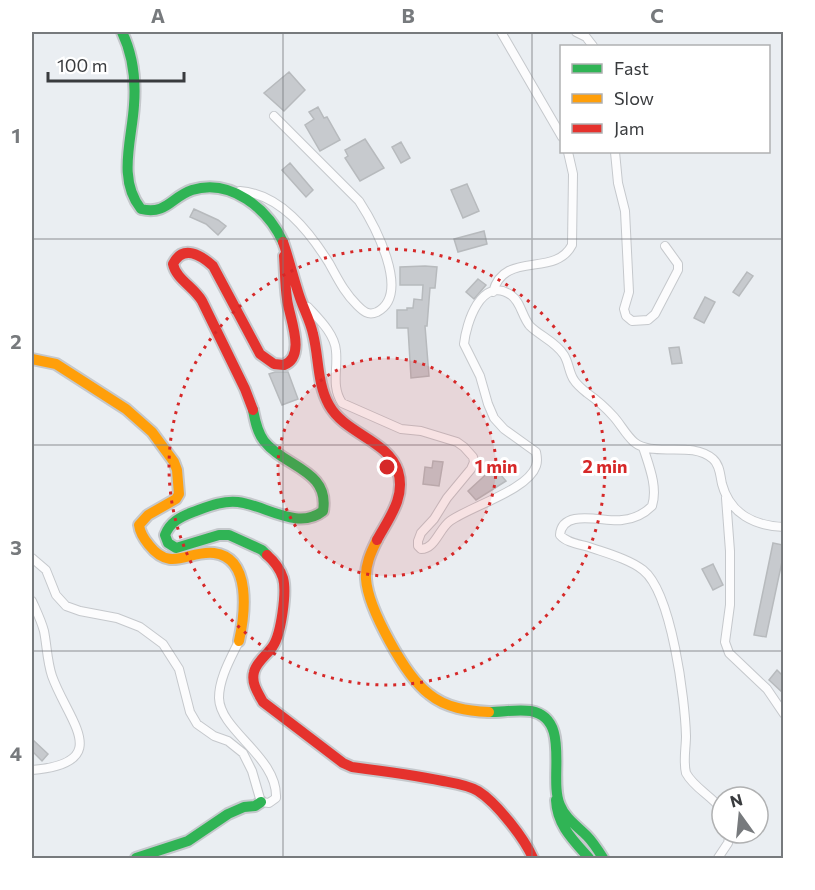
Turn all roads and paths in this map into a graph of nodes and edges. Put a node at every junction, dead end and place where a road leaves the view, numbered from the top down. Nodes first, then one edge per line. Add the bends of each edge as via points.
1 (122, 32) edge
2 (501, 32) edge
3 (576, 32) edge
4 (592, 45) edge
5 (274, 116) dead end
6 (560, 135) edge
7 (568, 153) edge
8 (615, 153) edge
9 (226, 190) junction
10 (283, 239) junction
11 (665, 246) dead end
12 (493, 292) junction
13 (301, 299) junction
14 (32, 359) edge
15 (643, 447) junction
16 (726, 496) junction
17 (783, 527) edge
18 (32, 558) edge
19 (32, 601) edge
20 (239, 641) joint
21 (783, 714) edge
22 (32, 770) edge
23 (556, 796) junction
24 (710, 796) edge
25 (261, 802) junction
26 (727, 845) edge
27 (136, 858) edge
28 (533, 858) edge
29 (589, 858) edge
30 (603, 858) edge
31 (718, 858) edge

1 - 9 main road via 134,61 127,174 132,198 141,209 159,211 186,192 215,187
2 - 6 street
3 - 4 street
5 - 9 street via 367,213 389,264 390,300 373,314 361,309 347,295 314,240 282,207 260,195
7 - 12 street via 573,174 569,251 561,258 501,274
8 - 11 street via 625,211 629,292 624,309 632,321 648,320 655,314 678,270
9 - 10 main road via 260,209
10 - 13 main road
10 - 28 main road via 286,300 296,344 291,362 284,366 267,362 260,354 213,266 194,253 184,253 173,262 174,269 203,303 250,399 262,439 321,487 323,509 306,520 227,501 181,516 171,523 165,535 167,542 176,548 229,535 262,550 275,562 283,579 284,596 275,644 254,669 253,680 263,702 352,767 424,777 478,791 527,844
12 - 13 street via 475,305 464,344 494,418 536,452 538,461 529,477 448,522 426,549 418,546 421,533 471,469 473,457 457,442 401,429 342,403 336,390 334,341
12 - 15 street via 510,294 515,299 527,322 561,351 574,381
13 - 23 main road via 314,336 325,398 343,423 380,448 399,471 398,498 370,552 365,575 366,586 394,649 416,684 439,701 484,713 533,711 546,719 556,746
14 - 20 main road via 56,364 106,395 139,420 165,448 177,470 179,494 148,515 138,525 139,530 154,553 166,560 212,553 231,560 244,596
15 - 16 street via 707,455 715,460
15 - 24 street via 653,485 652,506 620,521 573,519 561,528 560,535 639,567 658,590 668,614 678,667 685,714 686,773
16 - 17 street via 745,518
16 - 21 street via 730,605 725,642 729,652 767,689
18 - 25 street via 46,570 56,595 66,606 140,627 163,644 179,669 197,724 243,753
19 - 22 street via 43,629 53,679 80,741 75,757 66,764
20 - 25 street via 220,685 219,700 223,714 277,786 276,798 269,803
23 - 29 main road via 555,813
23 - 30 main road via 562,810
25 - 27 main road via 228,814 188,841
26 - 31 street

